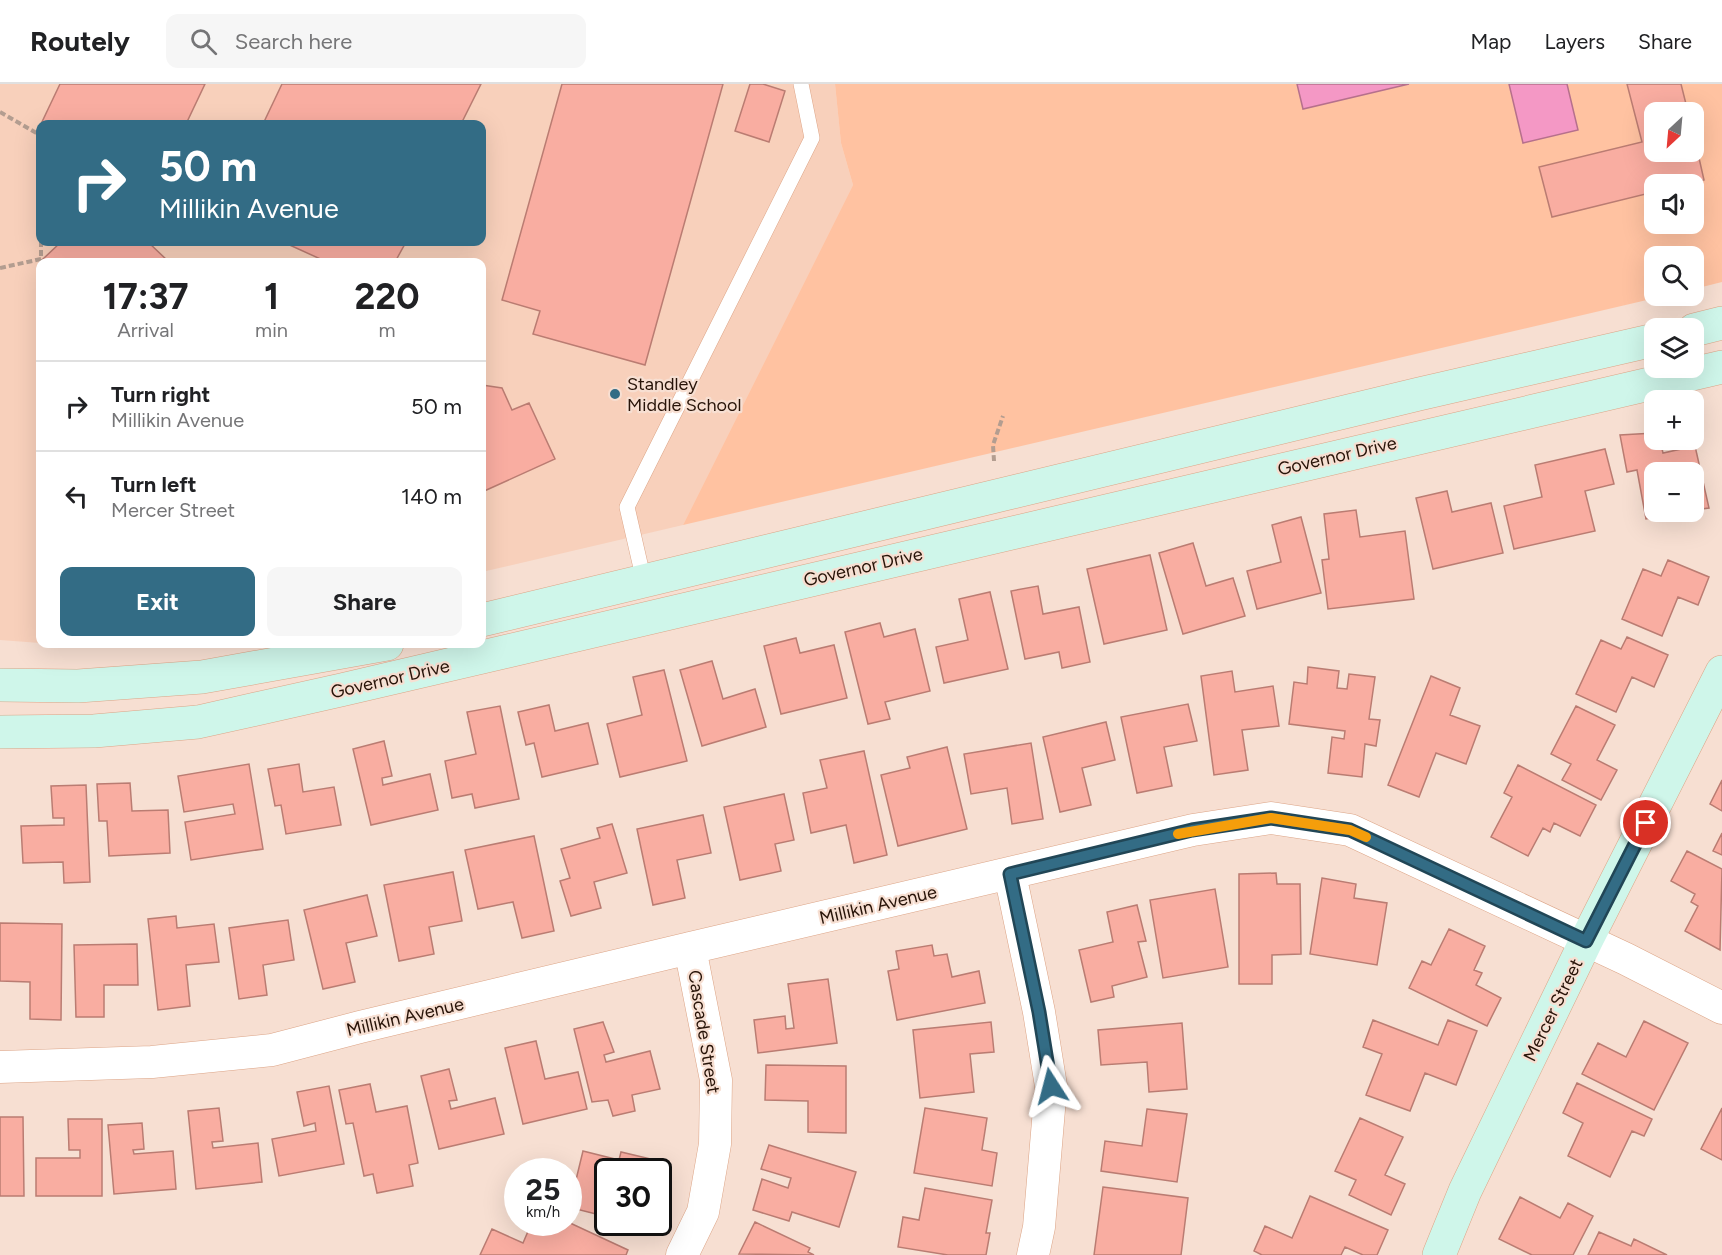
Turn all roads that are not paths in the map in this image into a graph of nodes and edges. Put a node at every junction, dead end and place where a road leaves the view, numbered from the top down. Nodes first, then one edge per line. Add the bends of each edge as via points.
1 (801, 84) edge
2 (1644, 342) edge
3 (1722, 367) edge
4 (644, 581) junction
5 (486, 619) edge
6 (365, 648) edge
7 (1722, 672) edge
8 (0, 685) edge
9 (0, 732) edge
10 (1010, 874) junction
11 (1586, 941) junction
12 (690, 948) junction
13 (1722, 1008) edge
14 (0, 1067) edge
15 (682, 1255) edge
16 (1033, 1255) edge
17 (1439, 1255) edge

1 - 4 lane via 812,138 627,507
2 - 4 main road, Governor Drive
3 - 9 main road, Governor Drive via 198,722 94,731
4 - 5 main road, Governor Drive
6 - 8 main road, Governor Drive via 202,677 78,686
7 - 11 main road, Mercer Street
10 - 11 street, Millikin Avenue via 1192,830 1271,818 1350,830
10 - 12 street, Millikin Avenue
10 - 16 street via 1051,1086 1039,1227
11 - 13 street, Millikin Avenue
11 - 17 main road, Mercer Street
12 - 14 street, Millikin Avenue via 272,1050 152,1062
12 - 15 street, Cascade Street via 716,1080 715,1144 703,1212

